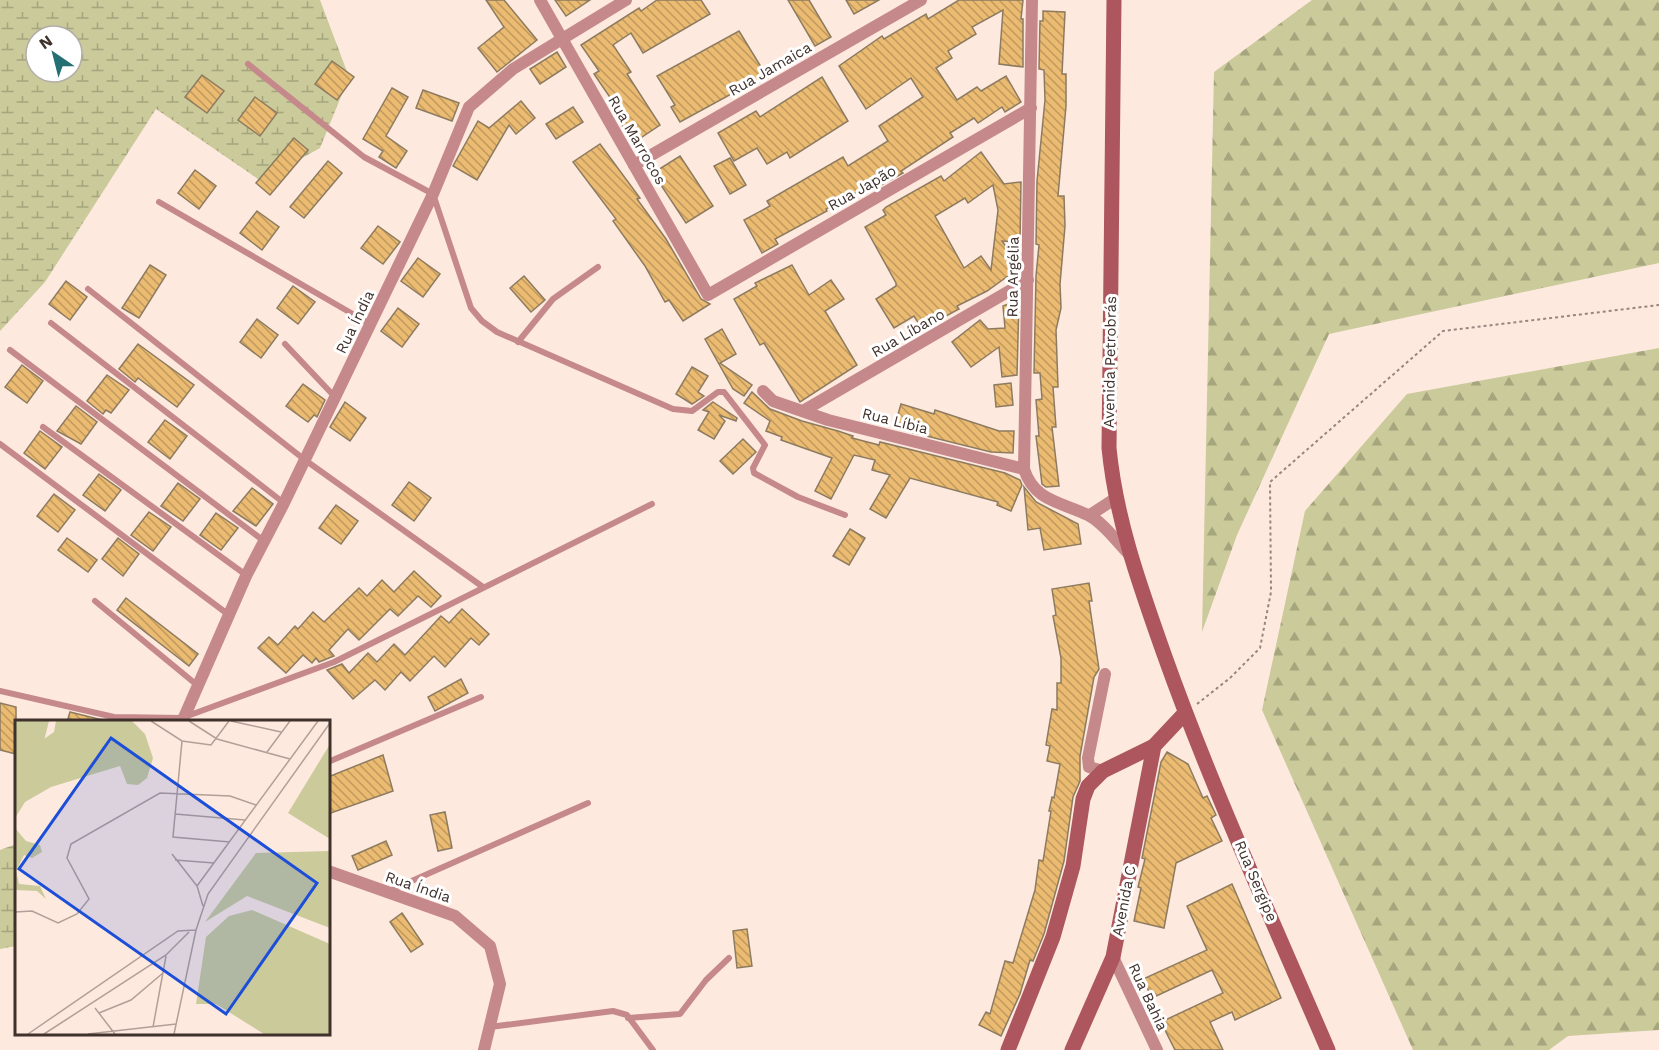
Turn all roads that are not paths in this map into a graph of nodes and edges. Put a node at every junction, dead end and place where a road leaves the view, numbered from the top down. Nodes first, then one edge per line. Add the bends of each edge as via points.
1 (540, 0) edge
2 (626, 0) edge
3 (921, 0) edge
4 (1032, 0) edge
5 (1114, 0) edge
6 (562, 39) junction
7 (248, 64) dead end
8 (1031, 108) junction
9 (634, 165) junction
10 (433, 194) junction
11 (159, 202) dead end
12 (598, 267) dead end
13 (1028, 280) junction
14 (88, 289) dead end
15 (708, 295) joint
16 (51, 322) dead end
17 (371, 324) junction
18 (518, 342) junction
19 (285, 344) dead end
20 (10, 350) dead end
21 (763, 391) dead end
22 (335, 398) junction
23 (803, 411) junction
24 (43, 427) dead end
25 (0, 444) edge
26 (305, 460) junction
27 (1024, 469) junction
28 (1116, 498) junction
29 (284, 503) junction
30 (652, 504) dead end
31 (845, 514) dead end
32 (1090, 515) junction
33 (264, 541) junction
34 (1128, 553) junction
35 (246, 576) junction
36 (483, 587) junction
37 (95, 601) dead end
38 (229, 615) junction
39 (1105, 674) dead end
40 (197, 685) junction
41 (0, 691) edge
42 (481, 698) dead end
43 (1185, 713) junction
44 (182, 720) edge
45 (1154, 746) junction
46 (330, 761) edge
47 (1103, 771) junction
48 (588, 803) dead end
49 (330, 872) edge
50 (386, 892) junction
51 (1113, 957) junction
52 (729, 958) dead end
53 (628, 1018) junction
54 (489, 1027) junction
55 (484, 1050) edge
56 (653, 1050) edge
57 (1008, 1050) edge
58 (1072, 1050) edge
59 (1157, 1050) edge
60 (1328, 1050) edge

1 - 6 street, Rua Marrocos
2 - 6 street, Rua Índia
3 - 9 street, Rua Jamaica
4 - 8 street, Rua Argélia
5 - 28 main road, Avenida Petrobrás via 1109,448
6 - 9 street, Rua Marrocos
6 - 10 street, Rua Índia via 513,69 469,107
7 - 10 lane via 364,157
8 - 13 street, Rua Argélia
8 - 15 street, Rua Japão
9 - 15 street, Rua Marrocos
10 - 17 street, Rua Índia
10 - 18 lane via 471,308 482,321
11 - 17 lane
12 - 18 lane via 554,299
13 - 23 street, Rua Líbano
13 - 27 street, Rua Argélia
14 - 26 lane
16 - 29 lane
17 - 22 street, Rua Índia
18 - 31 lane via 673,409 692,411 718,392 724,392 765,446 754,473 798,497
19 - 22 lane
20 - 33 lane
21 - 23 street, Rua Líbia via 773,401
22 - 26 street, Rua Índia
23 - 27 street, Rua Líbia
24 - 35 lane
25 - 38 lane
26 - 29 street, Rua Índia
26 - 36 lane
27 - 32 street via 1035,491
28 - 32 street
28 - 34 main road, Avenida Petrobrás
29 - 33 street, Rua Índia
30 - 36 lane
32 - 34 street
33 - 35 street, Rua Índia
34 - 43 main road, Avenida Petrobrás
35 - 38 street, Rua Índia
36 - 44 lane via 334,662
37 - 40 lane
38 - 40 street, Rua Índia
39 - 47 street via 1088,758 1089,767
40 - 44 street, Rua Índia
41 - 44 lane via 114,717
42 - 46 lane
43 - 45 main road
43 - 60 main road, Rua Sergipe
45 - 47 main road
45 - 51 main road, Avenida C
47 - 57 main road via 1088,786 1083,800 1072,866 1053,937
48 - 50 lane
49 - 50 street, Rua Índia
50 - 54 street, Rua Índia via 455,916 490,946 500,984
51 - 58 main road, Avenida C
51 - 59 street, Rua Bahia
52 - 53 lane via 680,1014
53 - 54 lane via 613,1011
53 - 56 lane
54 - 55 street, Rua Índia

